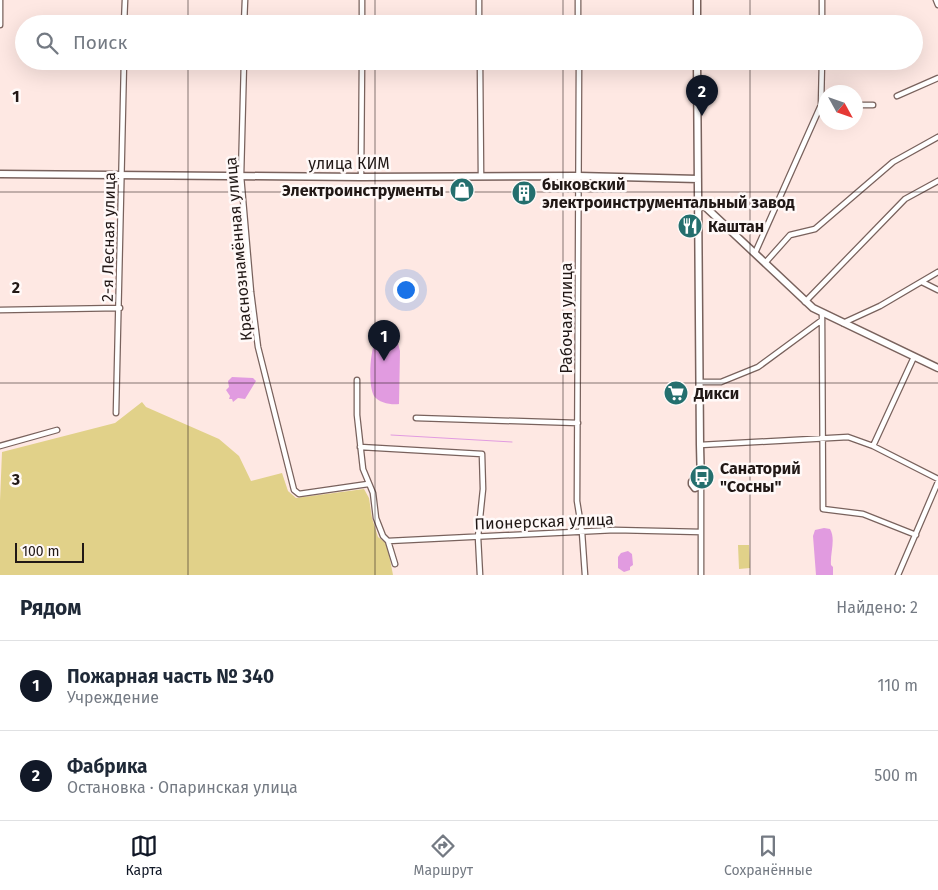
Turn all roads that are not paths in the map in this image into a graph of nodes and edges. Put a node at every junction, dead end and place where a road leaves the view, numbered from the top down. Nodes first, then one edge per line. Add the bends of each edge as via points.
1 (0, 0) edge
2 (125, 0) edge
3 (245, 0) edge
4 (362, 0) edge
5 (479, 0) edge
6 (578, 0) edge
7 (697, 0) edge
8 (822, 0) edge
9 (936, 0) edge
10 (938, 5) edge
11 (124, 15) edge
12 (244, 15) edge
13 (362, 15) edge
14 (479, 15) edge
15 (578, 15) edge
16 (697, 15) edge
17 (822, 15) edge
18 (0, 25) edge
19 (124, 70) edge
20 (244, 70) edge
21 (362, 70) edge
22 (480, 70) edge
23 (578, 70) edge
24 (697, 70) edge
25 (822, 70) edge
26 (938, 78) edge
27 (823, 85) edge
28 (897, 96) dead end
29 (863, 105) edge
30 (873, 105) dead end
31 (818, 116) edge
32 (938, 137) edge
33 (0, 174) edge
34 (121, 175) junction
35 (241, 176) junction
36 (481, 176) junction
37 (579, 176) junction
38 (361, 177) junction
39 (698, 180) junction
40 (938, 181) edge
41 (698, 200) junction
42 (755, 253) junction
43 (765, 263) junction
44 (938, 272) edge
45 (922, 282) junction
46 (938, 290) edge
47 (805, 302) junction
48 (120, 308) junction
49 (0, 310) edge
50 (822, 317) junction
51 (843, 322) junction
52 (914, 357) junction
53 (938, 368) edge
54 (357, 380) dead end
55 (700, 382) junction
56 (116, 413) dead end
57 (416, 418) dead end
58 (578, 423) junction
59 (57, 430) dead end
60 (822, 438) junction
61 (700, 445) junction
62 (0, 446) edge
63 (872, 446) junction
64 (360, 447) junction
65 (938, 481) edge
66 (368, 484) junction
67 (700, 486) joint
68 (582, 532) junction
69 (701, 532) junction
70 (916, 535) junction
71 (478, 537) junction
72 (388, 541) junction
73 (395, 564) dead end
74 (480, 575) edge
75 (585, 575) edge
76 (701, 575) edge
77 (898, 575) edge

1 - 18 street
2 - 11 street
3 - 12 street
4 - 13 street
5 - 14 street
6 - 15 street
7 - 16 main road
8 - 17 street
9 - 10 street
19 - 34 street, 2-я Лесная улица
20 - 35 street, Краснознамённая улица
21 - 38 street
22 - 36 street
23 - 37 street, Рабочая улица
24 - 39 main road
25 - 27 street
26 - 28 street
29 - 30 street
31 - 42 street
32 - 43 street via 893,162 815,229 790,235
33 - 34 main road, улица КИМ
34 - 35 main road, улица КИМ
34 - 48 street, 2-я Лесная улица
35 - 38 main road, улица КИМ
35 - 66 street, Краснознамённая улица via 258,347 294,490 299,494
36 - 37 main road, улица КИМ
36 - 38 main road, улица КИМ
37 - 39 main road, улица КИМ
37 - 58 street, Рабочая улица
39 - 41 main road
40 - 47 street via 905,199
41 - 42 main road
41 - 55 main road
42 - 43 main road
43 - 47 main road
44 - 45 street
45 - 46 street
45 - 51 street
47 - 50 main road
48 - 49 street
48 - 56 street, 2-я Лесная улица
50 - 51 main road
50 - 55 street via 758,367 721,382
50 - 60 street
51 - 52 main road
52 - 53 main road
52 - 63 street
54 - 64 street
55 - 61 main road
57 - 58 street
58 - 68 street, Рабочая улица via 577,501
59 - 62 street
60 - 61 street
60 - 63 street via 848,437
60 - 70 street via 824,509 863,514
61 - 67 main road via 700,472 692,484 695,488
63 - 65 street
64 - 66 street via 362,469
64 - 71 street via 482,454 483,489
65 - 70 street
66 - 72 street via 373,493 376,518
67 - 69 street
68 - 69 street, Пионерская улица
68 - 71 street, Пионерская улица
68 - 75 street, Рабочая улица
69 - 76 street
70 - 77 street
71 - 72 street, Пионерская улица
71 - 74 street
72 - 73 street

